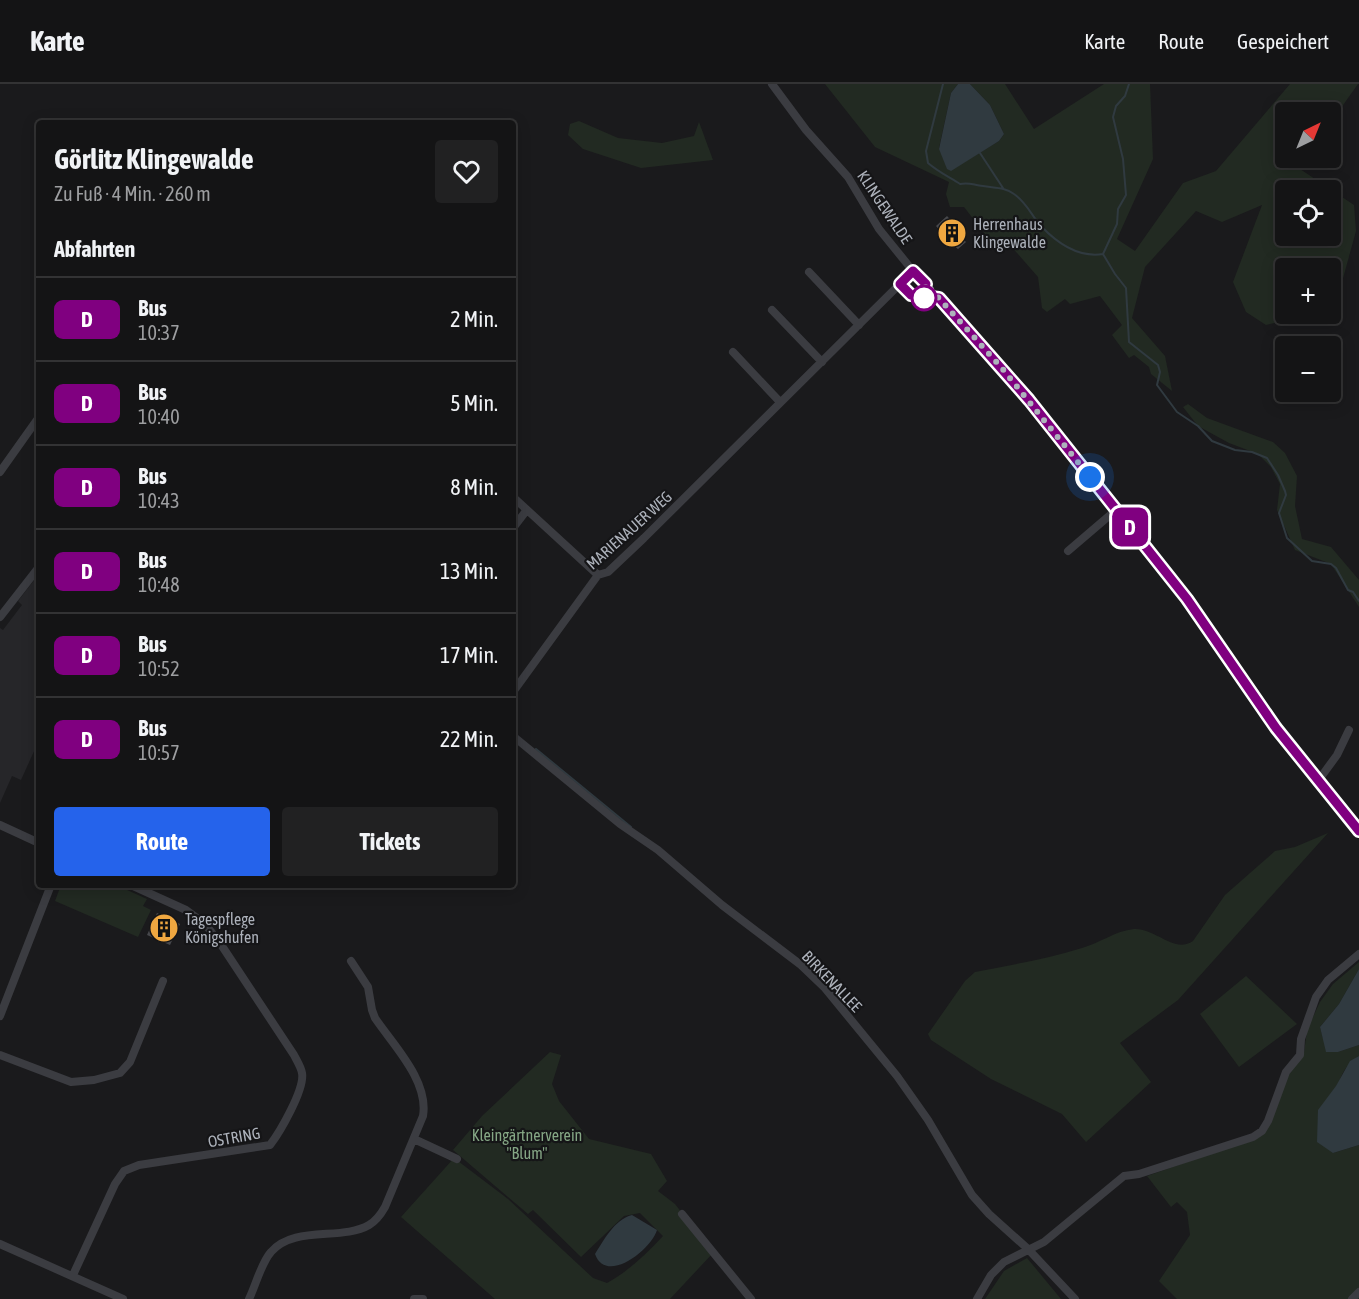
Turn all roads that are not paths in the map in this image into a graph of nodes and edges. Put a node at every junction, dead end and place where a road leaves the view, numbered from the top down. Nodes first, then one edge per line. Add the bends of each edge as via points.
1 (772, 84) edge
2 (913, 271) junction
3 (809, 272) dead end
4 (772, 310) dead end
5 (859, 325) junction
6 (733, 352) dead end
7 (822, 362) junction
8 (780, 402) junction
9 (36, 421) edge
10 (0, 472) edge
11 (516, 500) edge
12 (1116, 510) junction
13 (526, 511) junction
14 (516, 524) edge
15 (1068, 550) dead end
16 (36, 571) edge
17 (598, 574) junction
18 (0, 617) edge
19 (516, 688) edge
20 (1349, 730) dead end
21 (516, 738) edge
22 (1318, 781) junction
23 (0, 825) edge
24 (1359, 831) edge
25 (36, 842) edge
26 (50, 888) edge
27 (138, 888) edge
28 (1359, 954) edge
29 (351, 961) dead end
30 (163, 981) dead end
31 (0, 1017) edge
32 (0, 1055) edge
33 (414, 1139) junction
34 (457, 1159) dead end
35 (682, 1214) dead end
36 (0, 1244) edge
37 (1028, 1249) junction
38 (73, 1275) junction
39 (1359, 1293) edge
40 (123, 1299) edge
41 (249, 1299) edge
42 (414, 1299) edge
43 (423, 1299) edge
44 (751, 1299) edge
45 (977, 1299) edge
46 (1075, 1299) edge
47 (1352, 1299) edge

1 - 2 street, KLINGEWALDE via 848,177 879,229
2 - 5 street, MARIENAUER WEG
2 - 12 street, KLINGEWALDE via 1022,392
3 - 5 street
4 - 7 street
5 - 7 street, MARIENAUER WEG
6 - 8 street
7 - 8 street, MARIENAUER WEG
8 - 17 street, MARIENAUER WEG via 644,538 608,572
9 - 10 street
11 - 13 street
12 - 15 street
12 - 22 street, KLINGEWALDE via 1187,599 1276,728
13 - 14 street
13 - 17 street
16 - 18 street
17 - 19 street, MARIENAUER WEG
20 - 22 street
21 - 37 street, BIRKENALLEE via 801,965 897,1076 972,1195
22 - 24 street, KLINGEWALDE
23 - 25 street
26 - 31 street
27 - 38 street, OSTRING via 186,910 209,928 294,1055 302,1073 301,1084 282,1129 270,1145 139,1165 124,1171
28 - 37 street via 1328,980 1316,997 1301,1039 1300,1055 1286,1072 1262,1131 1124,1176 1044,1242
29 - 33 street via 368,987 375,1018 422,1088 424,1106
30 - 32 street via 130,1062 120,1073 71,1082
33 - 34 street
33 - 41 street via 385,1208 376,1220 360,1228 280,1244 269,1254
35 - 44 street
36 - 38 street
37 - 45 street via 996,1269
37 - 46 street, BIRKENALLEE
38 - 40 street
39 - 47 street
42 - 43 street

